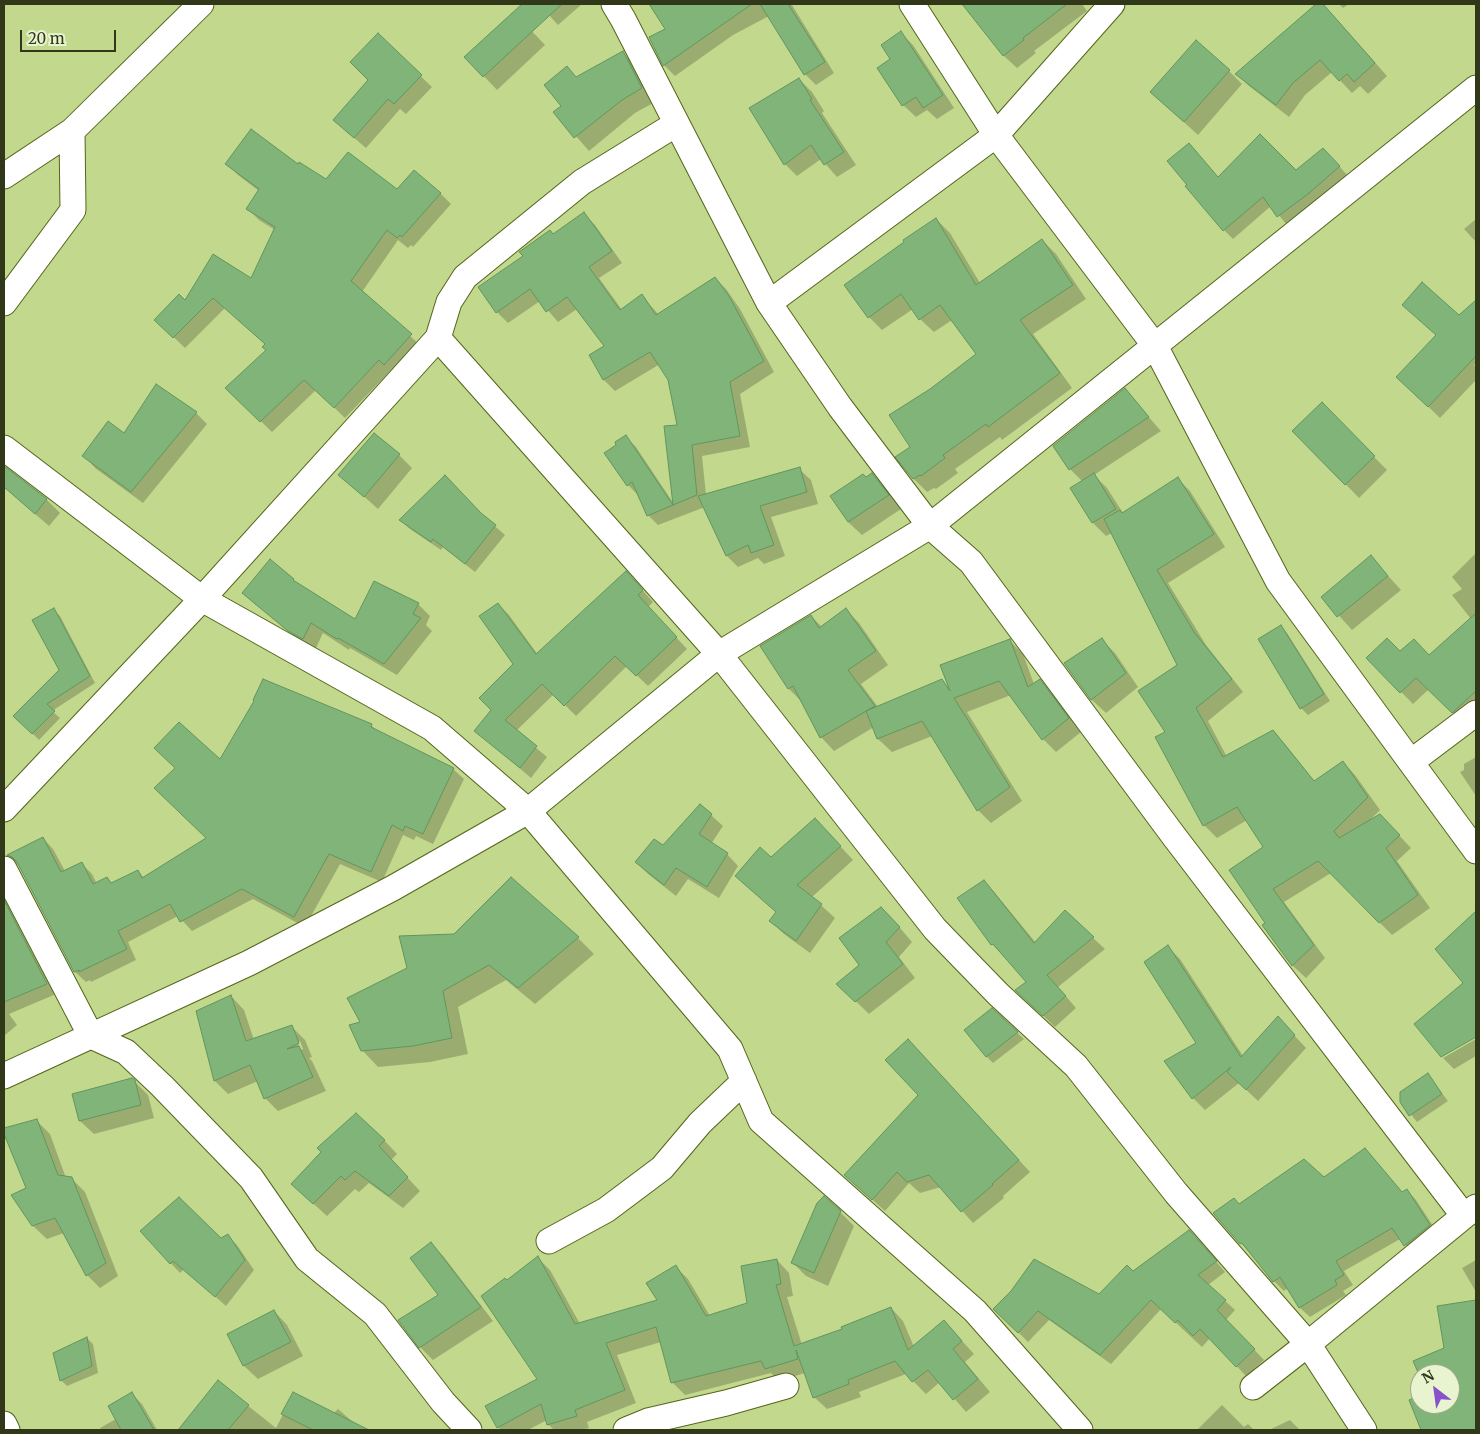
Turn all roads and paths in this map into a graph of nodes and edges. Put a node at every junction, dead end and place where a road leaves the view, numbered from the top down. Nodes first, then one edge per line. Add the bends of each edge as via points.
1 (201, 4) edge
2 (614, 4) edge
3 (912, 4) edge
4 (1112, 4) edge
5 (1476, 88) edge
6 (676, 124) junction
7 (72, 132) junction
8 (996, 135) junction
9 (4, 176) edge
10 (4, 303) edge
11 (769, 303) junction
12 (438, 338) junction
13 (1155, 346) junction
14 (4, 448) edge
15 (930, 526) junction
16 (202, 599) junction
17 (719, 654) junction
18 (1476, 713) edge
19 (1411, 762) junction
20 (4, 809) edge
21 (528, 811) junction
22 (1476, 851) edge
23 (4, 869) edge
24 (91, 1036) junction
25 (4, 1076) edge
26 (744, 1081) junction
27 (1470, 1212) edge
28 (549, 1241) dead end
29 (1308, 1344) junction
30 (786, 1386) dead end
31 (1253, 1387) dead end
32 (4, 1424) edge
33 (7, 1430) edge
34 (469, 1430) edge
35 (626, 1430) edge
36 (1080, 1430) edge
37 (1364, 1430) edge

1 - 7 street
2 - 6 street
3 - 8 street
4 - 8 street
5 - 13 street
6 - 11 street
6 - 12 street via 582,182 465,277 449,302
7 - 9 street
7 - 10 street via 73,210
8 - 11 street
8 - 13 street
11 - 15 street via 840,407
12 - 16 street
12 - 17 street
13 - 15 street
13 - 19 street via 1278,581
14 - 16 street
15 - 17 street
15 - 27 street via 971,562 1173,835
16 - 20 street
16 - 21 street via 432,728
17 - 21 street
17 - 29 street via 935,929 998,994 1076,1066 1176,1193
18 - 19 street
19 - 22 street
21 - 24 street via 393,888 249,963
21 - 26 street via 730,1048
23 - 24 street
24 - 25 street
24 - 34 street via 126,1052 251,1178 307,1259 375,1314 442,1402
26 - 28 street via 700,1123 662,1168 606,1210
26 - 36 street via 760,1121 975,1311
27 - 29 street
29 - 31 street
29 - 37 street
30 - 35 street via 648,1421
32 - 33 street

